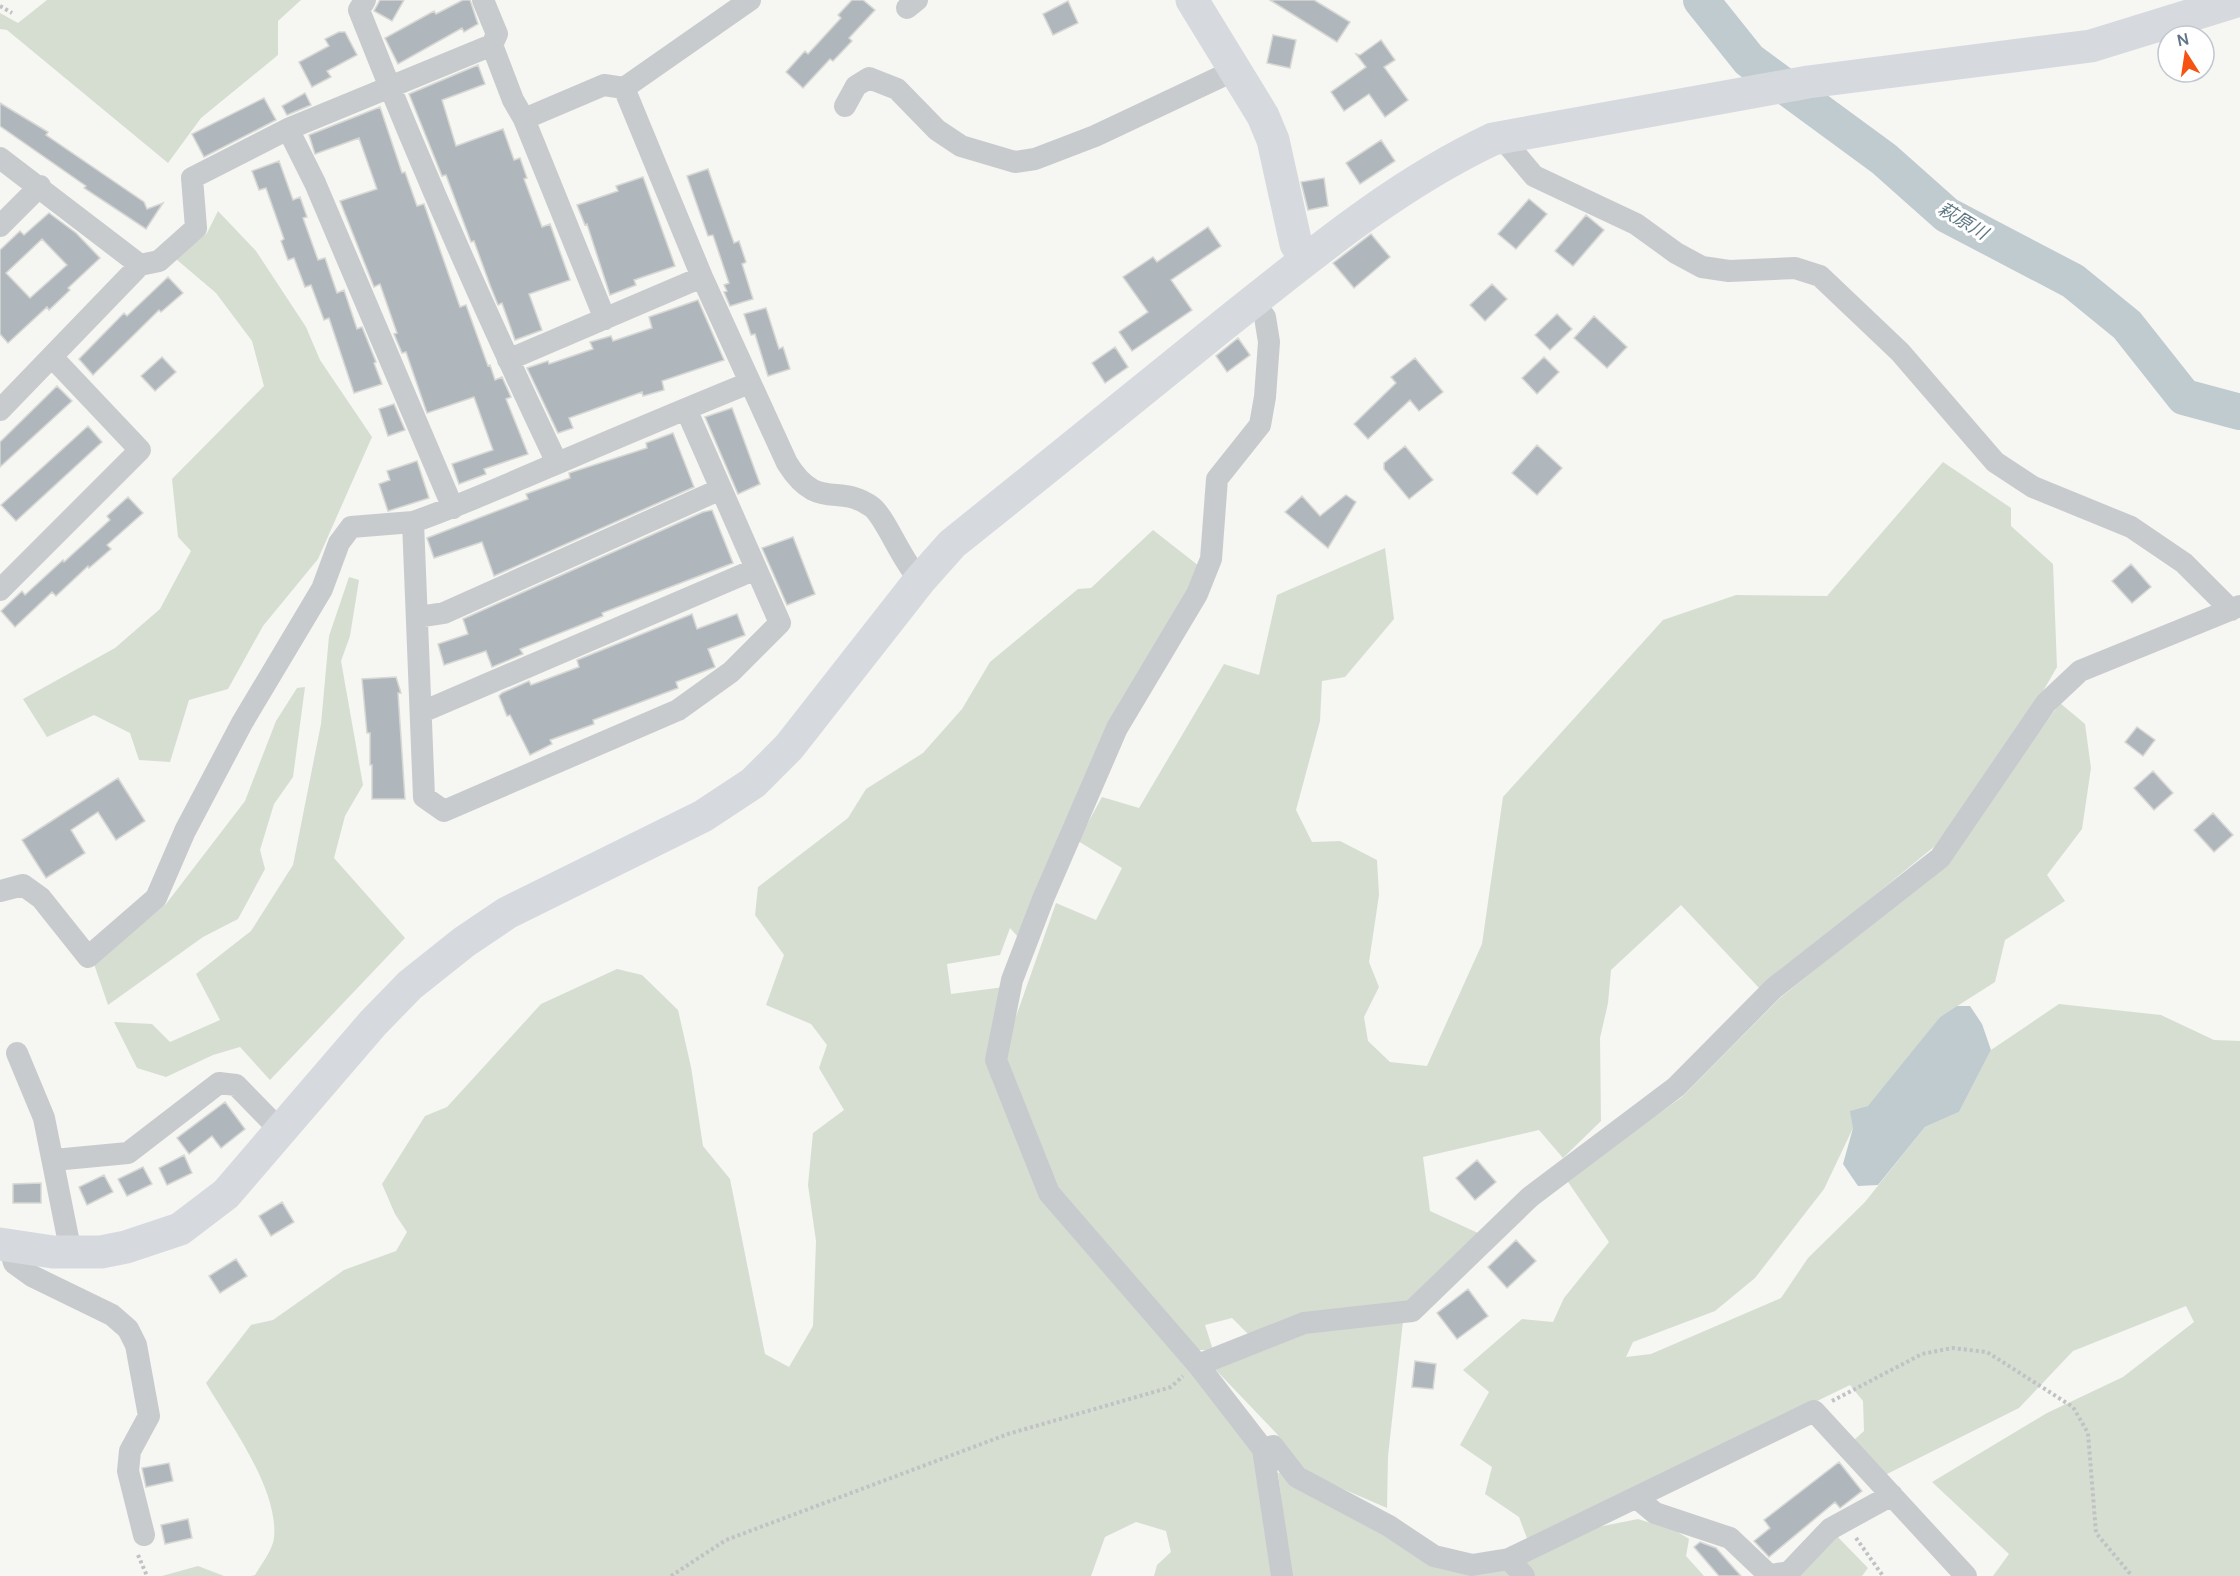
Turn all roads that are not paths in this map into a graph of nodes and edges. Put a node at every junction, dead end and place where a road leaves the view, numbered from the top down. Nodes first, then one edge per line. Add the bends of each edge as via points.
1 (365, 0) edge
2 (483, 0) edge
3 (750, 0) edge
4 (1192, 0) edge
5 (2240, 0) edge
6 (492, 45) junction
7 (1235, 70) junction
8 (389, 87) junction
9 (624, 88) junction
10 (845, 106) dead end
11 (524, 119) junction
12 (288, 129) junction
13 (1502, 138) junction
14 (0, 158) edge
15 (40, 186) junction
16 (0, 226) edge
17 (1305, 260) junction
18 (140, 265) junction
19 (702, 277) junction
20 (1253, 302) junction
21 (605, 319) junction
22 (53, 357) junction
23 (508, 360) junction
24 (749, 383) junction
25 (686, 409) junction
26 (0, 410) edge
27 (557, 463) junction
28 (721, 489) junction
29 (453, 508) junction
30 (413, 522) junction
31 (756, 569) junction
32 (920, 580) junction
33 (0, 590) edge
34 (2235, 608) edge
35 (418, 617) junction
36 (422, 712) junction
37 (0, 891) edge
38 (17, 1053) dead end
39 (280, 1130) junction
40 (54, 1160) junction
41 (5, 1245) edge
42 (71, 1253) junction
43 (1198, 1365) junction
44 (1263, 1449) junction
45 (1892, 1496) junction
46 (1637, 1498) junction
47 (144, 1535) dead end
48 (1509, 1559) junction
49 (1771, 1575) edge
50 (1282, 1576) edge
51 (1524, 1576) edge
52 (1966, 1576) edge

1 - 8 street via 359,10
2 - 6 street via 497,34
3 - 9 street
4 - 7 street
5 - 13 street via 2091,46 1808,82
6 - 8 street
6 - 11 street
7 - 10 street via 1095,136 1035,159 1015,162 961,146 937,130 897,89 869,78 856,86
7 - 17 street via 1273,140 1296,244
8 - 12 street
8 - 23 street
9 - 11 street via 604,85
9 - 19 street
11 - 21 street
12 - 18 street via 192,178 196,228 159,261
12 - 29 street via 315,183
13 - 17 street via 1417,180
13 - 34 street via 1534,176 1636,224 1702,267 1729,271 1795,268 1820,276 1900,352 1995,462 2033,487 2130,526 2184,563
14 - 15 street
15 - 16 street
15 - 18 street
17 - 20 street
18 - 22 street
19 - 21 street
19 - 24 street
20 - 32 street via 952,544
20 - 43 street via 1265,317 1269,342 1260,425 1216,479 1211,559 1197,594 1117,728 1043,900 1011,980 996,1060 1049,1193
21 - 23 street
22 - 26 street
22 - 33 street via 140,450
23 - 27 street
24 - 25 street
24 - 32 street via 798,481 821,495 854,498 874,508 910,570
25 - 27 street
25 - 28 street
27 - 29 street
28 - 31 street
28 - 35 street via 444,613
29 - 30 street
30 - 35 street
30 - 37 street via 351,527 339,543 322,589 242,723 185,831 156,898 88,957 41,898 23,885
31 - 36 street
31 - 36 street via 780,622 731,672 678,710 444,811 424,797
32 - 39 street via 789,747 753,783 703,816 507,913 464,942 410,985
34 - 43 street via 2080,670 2046,703 1940,858 1774,988 1676,1087 1530,1197 1412,1311 1304,1323
35 - 36 street
38 - 40 street via 44,1118
39 - 40 street via 236,1085 219,1083 128,1152
39 - 42 street via 226,1194 180,1229 126,1247
40 - 42 street
41 - 42 street
41 - 47 street via 14,1263 32,1276 112,1315 128,1329 136,1345 149,1416 130,1451 128,1471
43 - 44 street
44 - 48 street via 1273,1446 1297,1477 1389,1526 1434,1556 1472,1565
44 - 50 street
45 - 46 street via 1814,1411
45 - 49 street via 1830,1529 1789,1572
45 - 52 street
46 - 48 street
46 - 49 street via 1655,1513 1730,1538
48 - 51 street

